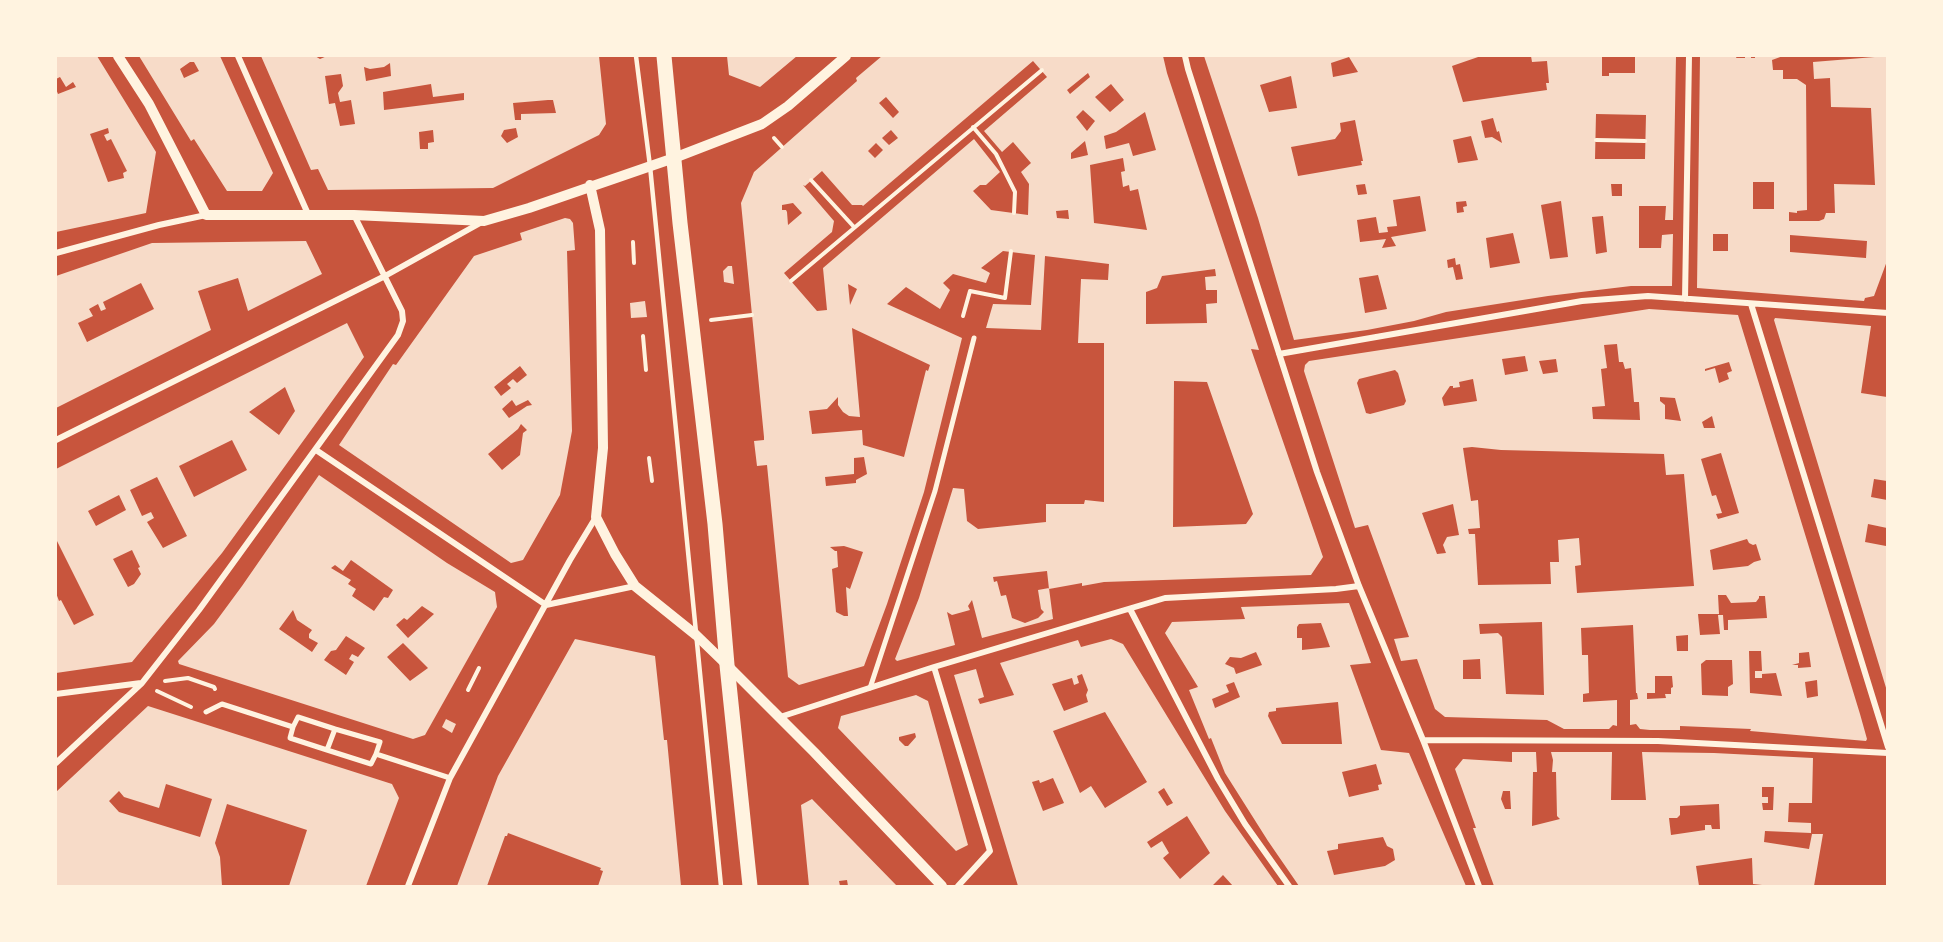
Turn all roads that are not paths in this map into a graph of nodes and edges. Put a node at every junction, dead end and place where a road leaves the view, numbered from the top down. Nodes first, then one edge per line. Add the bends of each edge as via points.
1 (118, 56) edge
2 (238, 56) edge
3 (636, 56) edge
4 (664, 56) edge
5 (846, 56) edge
6 (1185, 56) edge
7 (1689, 56) edge
8 (674, 158) junction
9 (650, 166) junction
10 (590, 185) junction
11 (308, 214) junction
12 (206, 215) junction
13 (354, 215) junction
14 (484, 221) junction
15 (56, 253) edge
16 (385, 276) junction
17 (1685, 299) junction
18 (1751, 304) junction
19 (1887, 312) edge
20 (974, 338) dead end
21 (1279, 354) junction
22 (56, 440) edge
23 (316, 450) junction
24 (596, 517) junction
25 (635, 586) junction
26 (1359, 586) junction
27 (546, 605) junction
28 (1130, 609) junction
29 (696, 634) junction
30 (727, 665) junction
31 (934, 667) junction
32 (142, 683) junction
33 (870, 688) junction
34 (56, 694) edge
35 (206, 712) dead end
36 (780, 717) junction
37 (293, 727) junction
38 (335, 729) junction
39 (1423, 740) junction
40 (1887, 747) edge
41 (327, 750) junction
42 (1887, 753) edge
43 (376, 754) junction
44 (56, 762) edge
45 (450, 778) junction
46 (408, 886) edge
47 (721, 886) edge
48 (750, 886) edge
49 (942, 886) edge
50 (958, 886) edge
51 (1289, 886) edge
52 (1479, 886) edge

1 - 12 street via 149,104
2 - 11 street
3 - 9 lane
4 - 8 main road
5 - 8 street via 762,124
6 - 21 street
7 - 17 street
8 - 9 street
8 - 30 main road
9 - 10 street
9 - 29 lane
10 - 14 street
10 - 24 street via 600,230 603,448
11 - 12 street
11 - 13 street
12 - 15 street
13 - 14 street
13 - 16 street
14 - 16 street
16 - 22 street
16 - 23 street via 404,321
17 - 18 street
17 - 21 street via 1648,296 1582,301
18 - 19 street
18 - 40 street
20 - 33 street via 935,491
21 - 26 street
23 - 27 street
23 - 32 street
24 - 25 street
24 - 27 street
25 - 27 street
25 - 29 street
26 - 28 street via 1165,598
26 - 39 street
27 - 45 street
28 - 31 street
28 - 51 street via 1218,779
29 - 30 street
29 - 47 lane
30 - 36 street
30 - 48 main road
31 - 33 street
31 - 50 street via 990,851
32 - 34 street
32 - 44 street
33 - 36 street
35 - 37 street via 222,704
36 - 49 street
37 - 38 street via 298,717
37 - 41 street via 290,738
38 - 41 street
38 - 43 street via 380,742
39 - 42 street via 1658,741
39 - 52 street
41 - 43 street via 372,764
43 - 45 street
45 - 46 street

